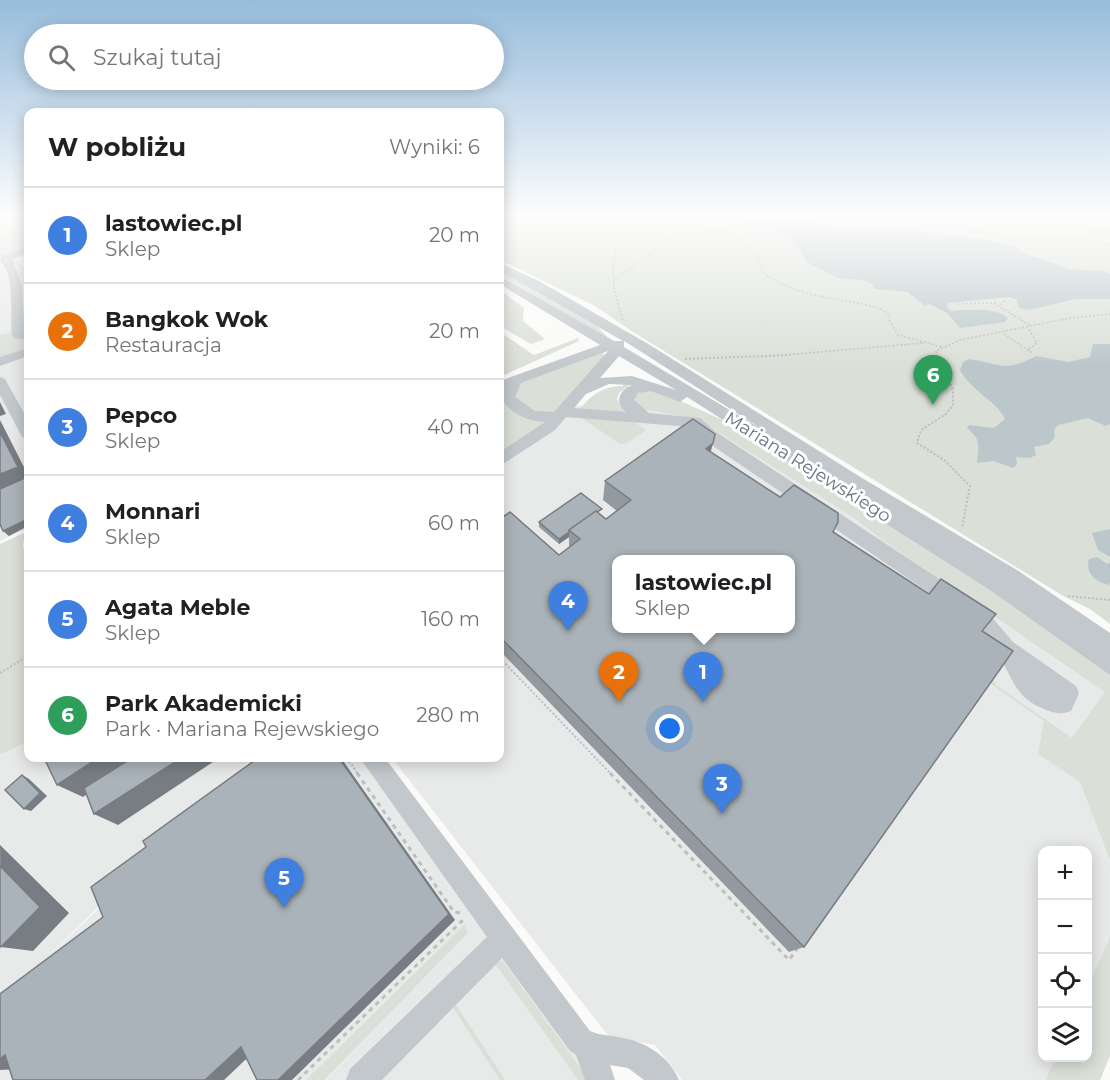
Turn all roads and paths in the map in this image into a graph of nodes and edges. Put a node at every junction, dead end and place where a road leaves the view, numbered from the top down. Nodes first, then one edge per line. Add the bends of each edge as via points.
1 (9, 266) edge
2 (615, 266) edge
3 (632, 266) edge
4 (761, 266) edge
5 (504, 269) edge
6 (614, 279) junction
7 (504, 281) edge
8 (17, 285) junction
9 (0, 288) edge
10 (1006, 299) dead end
11 (958, 304) dead end
12 (1001, 305) junction
13 (1110, 314) edge
14 (595, 320) junction
15 (624, 324) dead end
16 (1029, 326) junction
17 (580, 328) junction
18 (23, 333) edge
19 (1002, 333) junction
20 (927, 343) junction
21 (615, 346) junction
22 (642, 346) junction
23 (942, 347) junction
24 (1029, 351) junction
25 (24, 353) edge
26 (1032, 354) dead end
27 (581, 356) junction
28 (677, 359) dead end
29 (0, 362) edge
30 (516, 381) junction
31 (0, 382) edge
32 (504, 385) edge
33 (651, 386) junction
34 (578, 394) junction
35 (561, 414) junction
36 (644, 416) junction
37 (728, 418) junction
38 (24, 426) edge
39 (504, 457) edge
40 (961, 532) dead end
41 (1065, 597) dead end
42 (1110, 600) edge
43 (1110, 644) edge
44 (1006, 648) edge
45 (24, 659) edge
46 (504, 662) edge
47 (1110, 665) edge
48 (0, 674) edge
49 (349, 762) edge
50 (374, 762) edge
51 (709, 868) dead end
52 (705, 873) junction
53 (475, 916) junction
54 (507, 942) junction
55 (802, 942) edge
56 (588, 1047) junction
57 (298, 1080) edge
58 (361, 1080) edge
59 (600, 1080) edge
60 (664, 1080) edge

1 - 8 street via 16,275
2 - 6 path
3 - 6 path
4 - 20 path via 763,272 797,291 879,307 889,314 898,335
5 - 14 street, Mariana Rejewskiego
6 - 15 path
7 - 17 street, Mariana Rejewskiego
8 - 9 street
8 - 18 street
10 - 12 path
11 - 12 path
12 - 16 path
13 - 16 path via 1080,315
14 - 21 street via 614,338
14 - 22 street, Mariana Rejewskiego
16 - 19 path
16 - 24 path via 1037,343
17 - 21 street, Mariana Rejewskiego
17 - 27 street via 586,343
19 - 23 path
19 - 24 path
20 - 23 path
20 - 28 path via 780,356
21 - 22 street
21 - 27 street
21 - 34 street
21 - 37 street, Mariana Rejewskiego
22 - 43 street, Mariana Rejewskiego via 1010,575
23 - 40 path via 936,353 950,381 954,402 951,410 921,430 917,443 944,460 970,486
24 - 26 path
25 - 29 street
27 - 30 street
30 - 32 street
30 - 35 street via 508,398 515,406 534,417
31 - 38 street
33 - 34 street via 613,378
33 - 36 street via 634,388 626,399 632,410
33 - 37 street
34 - 35 street
35 - 36 street
35 - 39 street via 546,430
36 - 44 street via 695,422 710,436 978,615
37 - 47 street, Mariana Rejewskiego via 1020,598
41 - 42 path
45 - 48 path
46 - 52 path
49 - 53 path via 454,912
50 - 53 street
51 - 52 path
52 - 55 path via 789,960
53 - 54 street
53 - 57 path
54 - 56 street
54 - 58 street via 493,948
56 - 59 street
56 - 60 street via 631,1054

